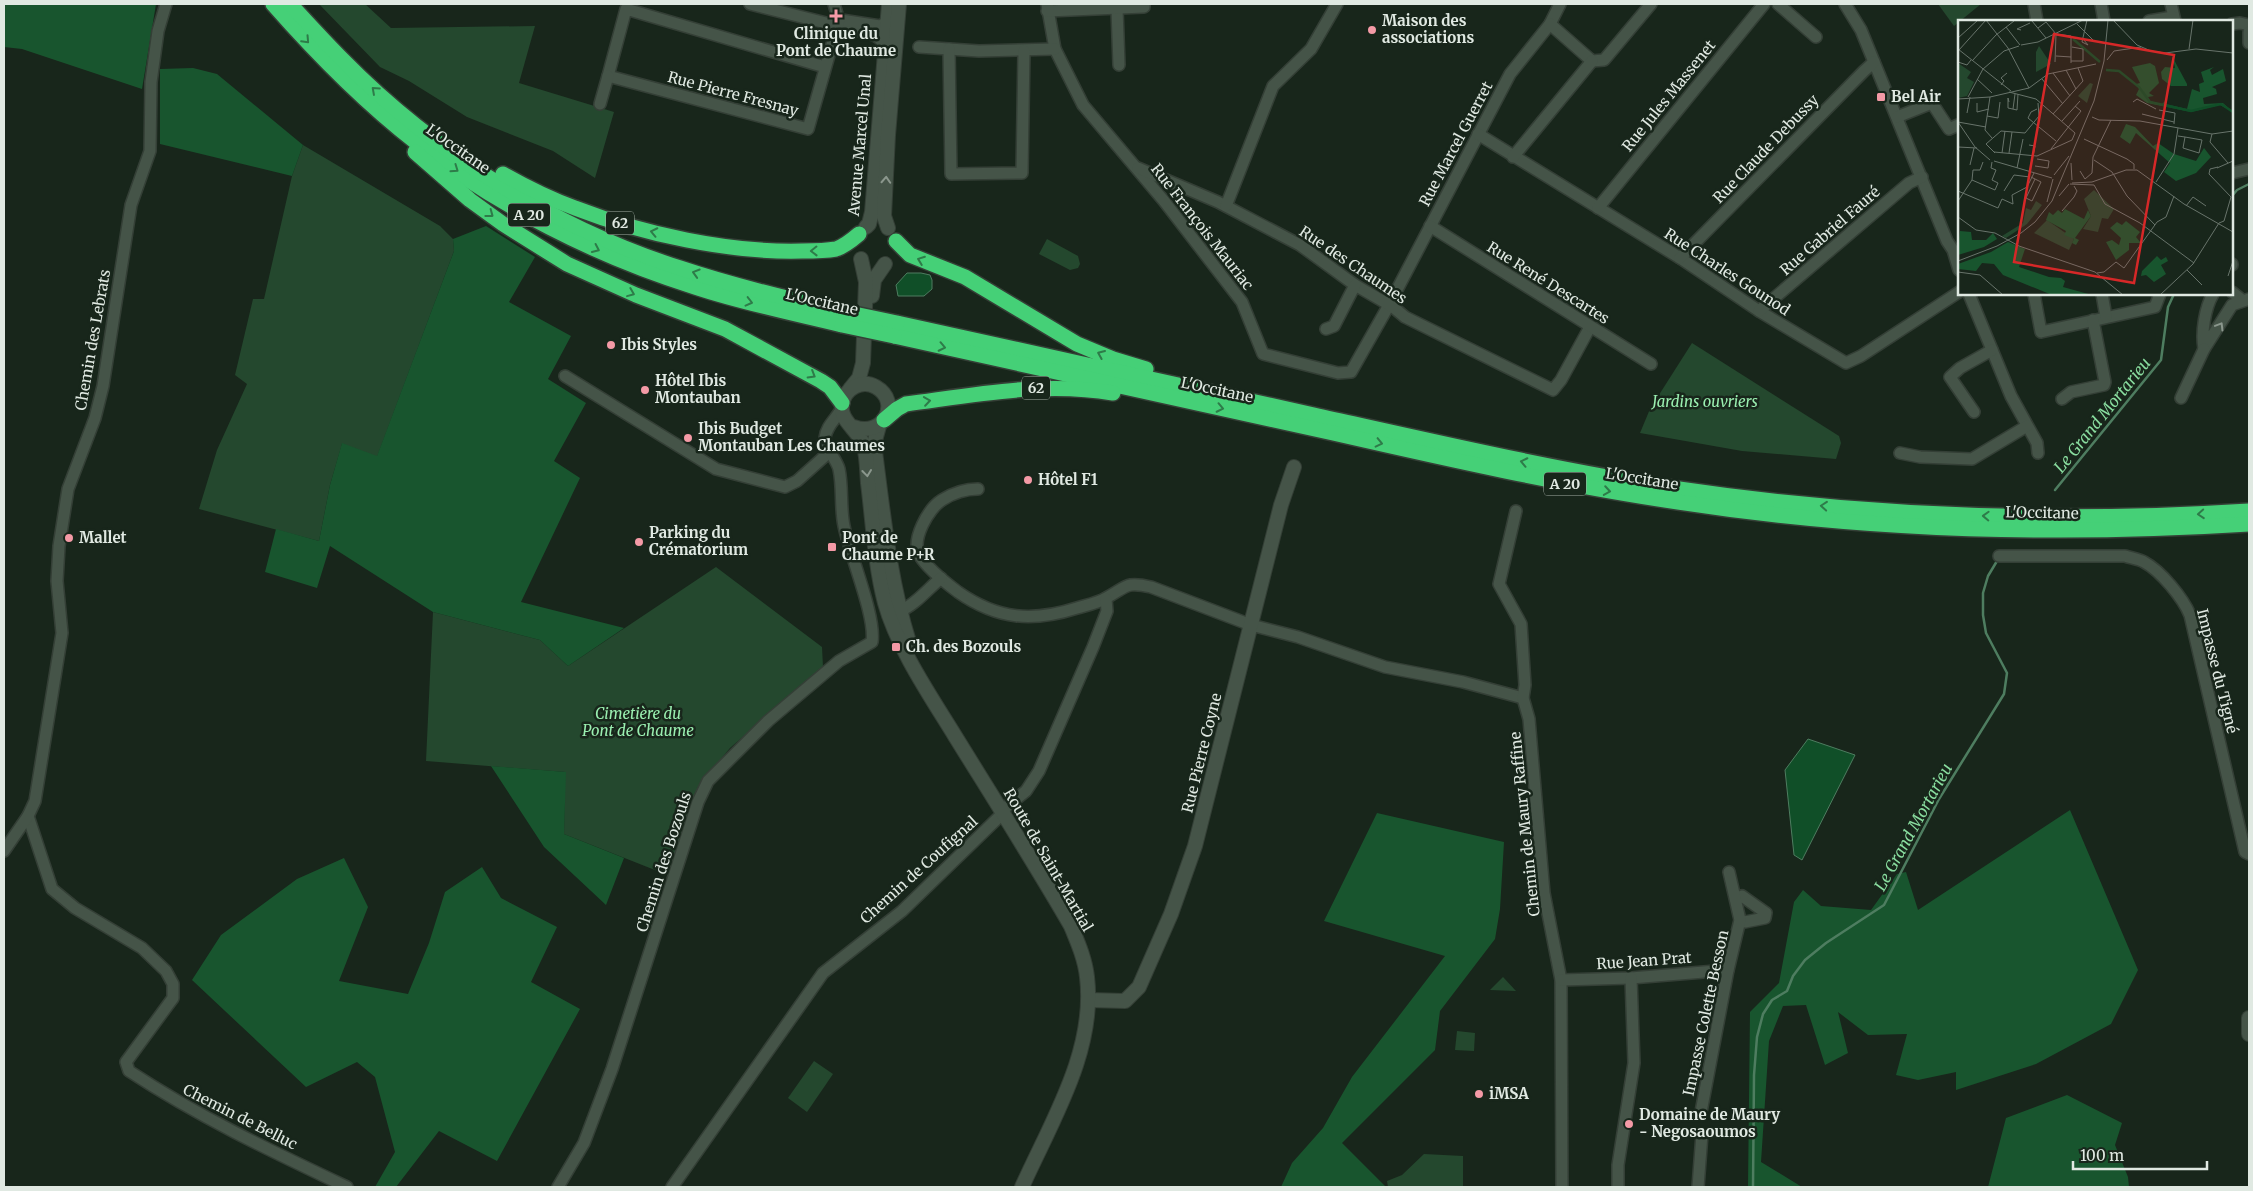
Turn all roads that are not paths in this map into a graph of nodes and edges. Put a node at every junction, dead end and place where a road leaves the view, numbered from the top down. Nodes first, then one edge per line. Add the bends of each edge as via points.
1 (166, 4) edge
2 (273, 4) edge
3 (290, 4) edge
4 (750, 4) edge
5 (888, 4) edge
6 (900, 4) edge
7 (1144, 4) edge
8 (1337, 4) edge
9 (1560, 4) edge
10 (1651, 4) edge
11 (1764, 4) edge
12 (1778, 4) edge
13 (1845, 4) edge
14 (2034, 4) edge
15 (2101, 4) edge
16 (2171, 4) edge
17 (1047, 7) edge
18 (1117, 9) junction
19 (834, 18) edge
20 (2174, 19) edge
21 (2037, 20) edge
22 (2104, 20) edge
23 (2162, 20) edge
24 (1550, 24) junction
25 (2233, 24) edge
26 (884, 25) junction
27 (2249, 25) edge
28 (2249, 32) edge
29 (1816, 37) dead end
30 (2249, 43) edge
31 (885, 47) junction
32 (918, 47) dead end
33 (949, 49) junction
34 (1055, 49) junction
35 (1024, 51) junction
36 (1592, 61) junction
37 (1874, 62) junction
38 (1119, 66) dead end
39 (825, 67) junction
40 (608, 76) junction
41 (364, 99) junction
42 (600, 104) dead end
43 (402, 113) junction
44 (1897, 117) junction
45 (1958, 125) dead end
46 (888, 134) junction
47 (1478, 134) junction
48 (1513, 157) junction
49 (1136, 167) junction
50 (2249, 169) edge
51 (2233, 173) edge
52 (1922, 177) junction
53 (1226, 206) junction
54 (1598, 208) junction
55 (1430, 226) junction
56 (862, 231) junction
57 (892, 235) junction
58 (1956, 250) edge
59 (1680, 258) junction
60 (861, 259) junction
61 (1958, 263) edge
62 (885, 264) junction
63 (1355, 285) junction
64 (1958, 293) edge
65 (2233, 293) edge
66 (1969, 295) edge
67 (2034, 295) edge
68 (2102, 295) edge
69 (2160, 295) edge
70 (2213, 295) edge
71 (2246, 300) edge
72 (1389, 305) junction
73 (1759, 311) junction
74 (2106, 317) junction
75 (844, 318) junction
76 (2093, 320) junction
77 (1590, 326) junction
78 (1326, 329) dead end
79 (2204, 349) junction
80 (1992, 350) junction
81 (1651, 364) dead end
82 (565, 376) dead end
83 (878, 388) junction
84 (850, 389) junction
85 (1195, 396) junction
86 (2181, 398) dead end
87 (2062, 399) dead end
88 (842, 405) junction
89 (1974, 412) dead end
90 (881, 423) junction
91 (852, 426) junction
92 (2027, 426) junction
93 (826, 435) junction
94 (831, 453) junction
95 (1900, 453) dead end
96 (2038, 453) dead end
97 (1294, 467) dead end
98 (978, 488) dead end
99 (1516, 510) dead end
100 (2249, 511) edge
101 (2249, 524) edge
102 (876, 548) junction
103 (1999, 556) dead end
104 (941, 578) junction
105 (895, 591) junction
106 (920, 595) junction
107 (1106, 599) junction
108 (900, 611) junction
109 (1251, 625) junction
110 (919, 674) junction
111 (1522, 698) junction
112 (1002, 813) junction
113 (28, 816) junction
114 (4, 851) edge
115 (2249, 854) edge
116 (1729, 872) dead end
117 (1736, 900) junction
118 (1740, 920) junction
119 (1728, 970) junction
120 (1631, 978) junction
121 (1562, 980) junction
122 (1089, 1000) junction
123 (2249, 1018) edge
124 (2249, 1034) edge
125 (1701, 1112) dead end
126 (1702, 1134) dead end
127 (347, 1187) edge
128 (558, 1187) edge
129 (672, 1187) edge
130 (1022, 1187) edge
131 (1562, 1187) edge
132 (1618, 1187) edge
133 (1698, 1187) edge

1 - 113 street, Chemin des Lebrats via 158,31 151,82 150,151 131,205 103,386 67,499 59,546 57,581 62,633 35,801
2 -> 41 highway, L'Occitane / A 20
43 -> 3 highway, L'Occitane / A 20 via 343,60
4 - 19 street via 814,21
5 - 26 main road, Avenue Marcel Unal
6 - 46 main road, Avenue Marcel Unal
7 - 18 street via 1144,7
8 - 53 street via 1311,49 1273,86
9 - 24 street, Rue Marcel Guerret
10 - 36 street via 1604,60
11 - 54 street, Rue Jules Massenet
12 - 29 street
13 - 37 street via 1861,30
14 - 21 street
15 - 22 street
16 - 20 street
17 - 18 street
17 - 34 street, Rue François Mauriac
18 - 38 street
19 - 26 street
19 - 31 street via 874,35
19 - 39 street, Rue Pierre Fresnay
20 - 23 street
24 - 36 street
24 - 47 street, Rue Marcel Guerret via 1510,74
25 - 27 street
26 - 31 main road, Avenue Marcel Unal
26 - 46 street via 893,39
28 - 30 street
31 - 56 main road, Avenue Marcel Unal via 872,212 869,224
32 - 33 street
33 - 35 street
33 - 35 street via 951,174 1022,173
34 - 35 street
34 - 49 street, Rue François Mauriac via 1083,105
36 - 48 street
37 - 44 street
37 - 59 street, Rue Claude Debussy
39 - 40 street, Rue Pierre Fresnay via 808,129
39 - 40 street via 626,9
40 - 42 street
41 -> 75 highway, L'Occitane / A 20 via 464,176 513,207 599,251 694,287
41 -> 88 highway via 396,136 463,194 535,245 601,281 725,329 821,381 830,387
56 -> 43 highway, 62 via 837,248 768,251 638,228 532,190
75 -> 43 highway, L'Occitane / A 20 via 679,268 580,228 474,167
44 - 45 street via 1932,103 1949,129
44 - 52 street
57 -> 46 main road, Avenue Marcel Unal via 884,216
47 - 48 street, Rue Charles Gounod
47 - 55 street, Rue Marcel Guerret
48 - 54 street, Rue Charles Gounod
49 - 53 street, Rue des Chaumes
49 - 72 street, Rue François Mauriac via 1242,302 1263,354 1338,373 1351,372
50 - 51 street
52 - 58 street via 1947,240
52 - 73 street, Rue Gabriel Fauré via 1909,183
53 - 63 street, Rue des Chaumes via 1300,245
54 - 59 street, Rue Charles Gounod
55 - 72 street, Rue Marcel Guerret
55 - 77 street, Rue René Descartes
56 - 57 main road via 877,225
56 - 60 main road via 856,247
57 - 62 main road via 894,254
85 -> 57 highway via 1163,374 1076,344 965,277 910,256
58 - 61 street
59 - 73 street, Rue Charles Gounod
60 - 62 main road via 872,265
60 - 84 main road via 866,282 862,362 859,378
62 - 83 main road via 873,289 870,368
63 - 72 street, Rue des Chaumes
63 - 78 street via 1334,326
64 - 73 street, Rue Charles Gounod via 1846,363
65 - 71 street
66 - 80 street
67 - 76 street via 2041,332
68 - 74 street
69 - 74 street via 2155,307
70 - 79 street via 2208,304
79 -> 71 street via 2232,305
72 - 77 street, Rue des Chaumes via 1405,317 1553,390
74 - 76 street
75 - 85 highway, L'Occitane / A 20, bridge
76 - 87 street via 2104,385 2071,392
77 - 81 street, Rue René Descartes
79 - 86 street
80 - 89 street via 1950,377
80 - 92 street
82 - 94 street via 716,469 785,487
83 - 84 main road via 864,384
83 - 90 main road via 887,399 887,414
84 - 88 main road
90 -> 85 highway, 62 via 906,404 1031,388 1101,391 1148,400
100 -> 85 highway, L'Occitane / A 20 via 2132,516 1990,516 1785,502 1570,471
85 -> 101 highway, L'Occitane / A 20 via 1568,484 1784,516 1991,530 2132,530
88 - 91 main road via 846,421
88 - 93 street
90 - 91 main road via 866,430
90 - 105 main road, Route de Saint-Martial via 874,444
91 - 93 street via 834,428
91 -> 102 main road, Route de Saint-Martial via 864,445
92 - 95 street via 1972,459
92 - 96 street via 2037,443
93 - 94 street, Chemin des Bozouls
94 - 128 street, Chemin des Bozouls via 837,461 842,515 869,614 872,642 839,661 768,721 708,781 698,802 612,1069 584,1143
97 - 109 main road, Rue Pierre Coyne via 1281,505
98 - 104 street via 965,489 940,501 918,531 919,555
99 - 111 street, Chemin de Maury Raffine via 1499,584 1521,624 1525,685
102 - 108 main road via 891,604
102 - 110 main road, Route de Saint-Martial via 886,605 902,646
103 - 115 street, Impasse du Tigné via 2126,556 2145,562 2164,579 2190,615 2244,852
104 - 106 street
104 - 107 street via 959,593 1011,616 1058,614
105 - 106 street via 904,598
105 - 108 main road, Route de Saint-Martial
106 - 108 street via 913,604
107 - 109 street via 1134,583 1151,586
107 - 112 street, Chemin de Coufignal via 1107,611 1093,647 1039,771 1026,791
108 - 110 main road, Route de Saint-Martial
109 - 111 street via 1385,666
109 - 122 main road, Rue Pierre Coyne via 1195,846 1171,914 1139,987 1124,1001
110 - 112 main road, Route de Saint-Martial
111 - 121 street, Chemin de Maury Raffine via 1529,719 1544,894
112 - 122 main road, Route de Saint-Martial via 1071,926 1083,955
112 - 129 street, Chemin de Coufignal via 902,911 823,973
113 - 114 street, Chemin des Lebrats
113 - 127 street, Chemin de Belluc via 52,889 75,908 142,948 166,971 173,984 173,998 126,1065 129,1071 177,1102
116 - 117 street, Impasse Colette Besson
117 - 118 street, Impasse Colette Besson
117 - 118 street, Impasse Colette Besson via 1742,896 1766,913 1765,918
118 - 119 street, Impasse Colette Besson
119 - 120 street, Rue Jean Prat
119 - 125 street, Impasse Colette Besson
120 - 121 street, Rue Jean Prat
120 - 132 street via 1634,1063 1618,1165
121 - 131 street, Chemin de Maury Raffine
122 - 130 main road, Route de Saint-Martial via 1082,1050
123 - 124 main road
126 - 133 street

